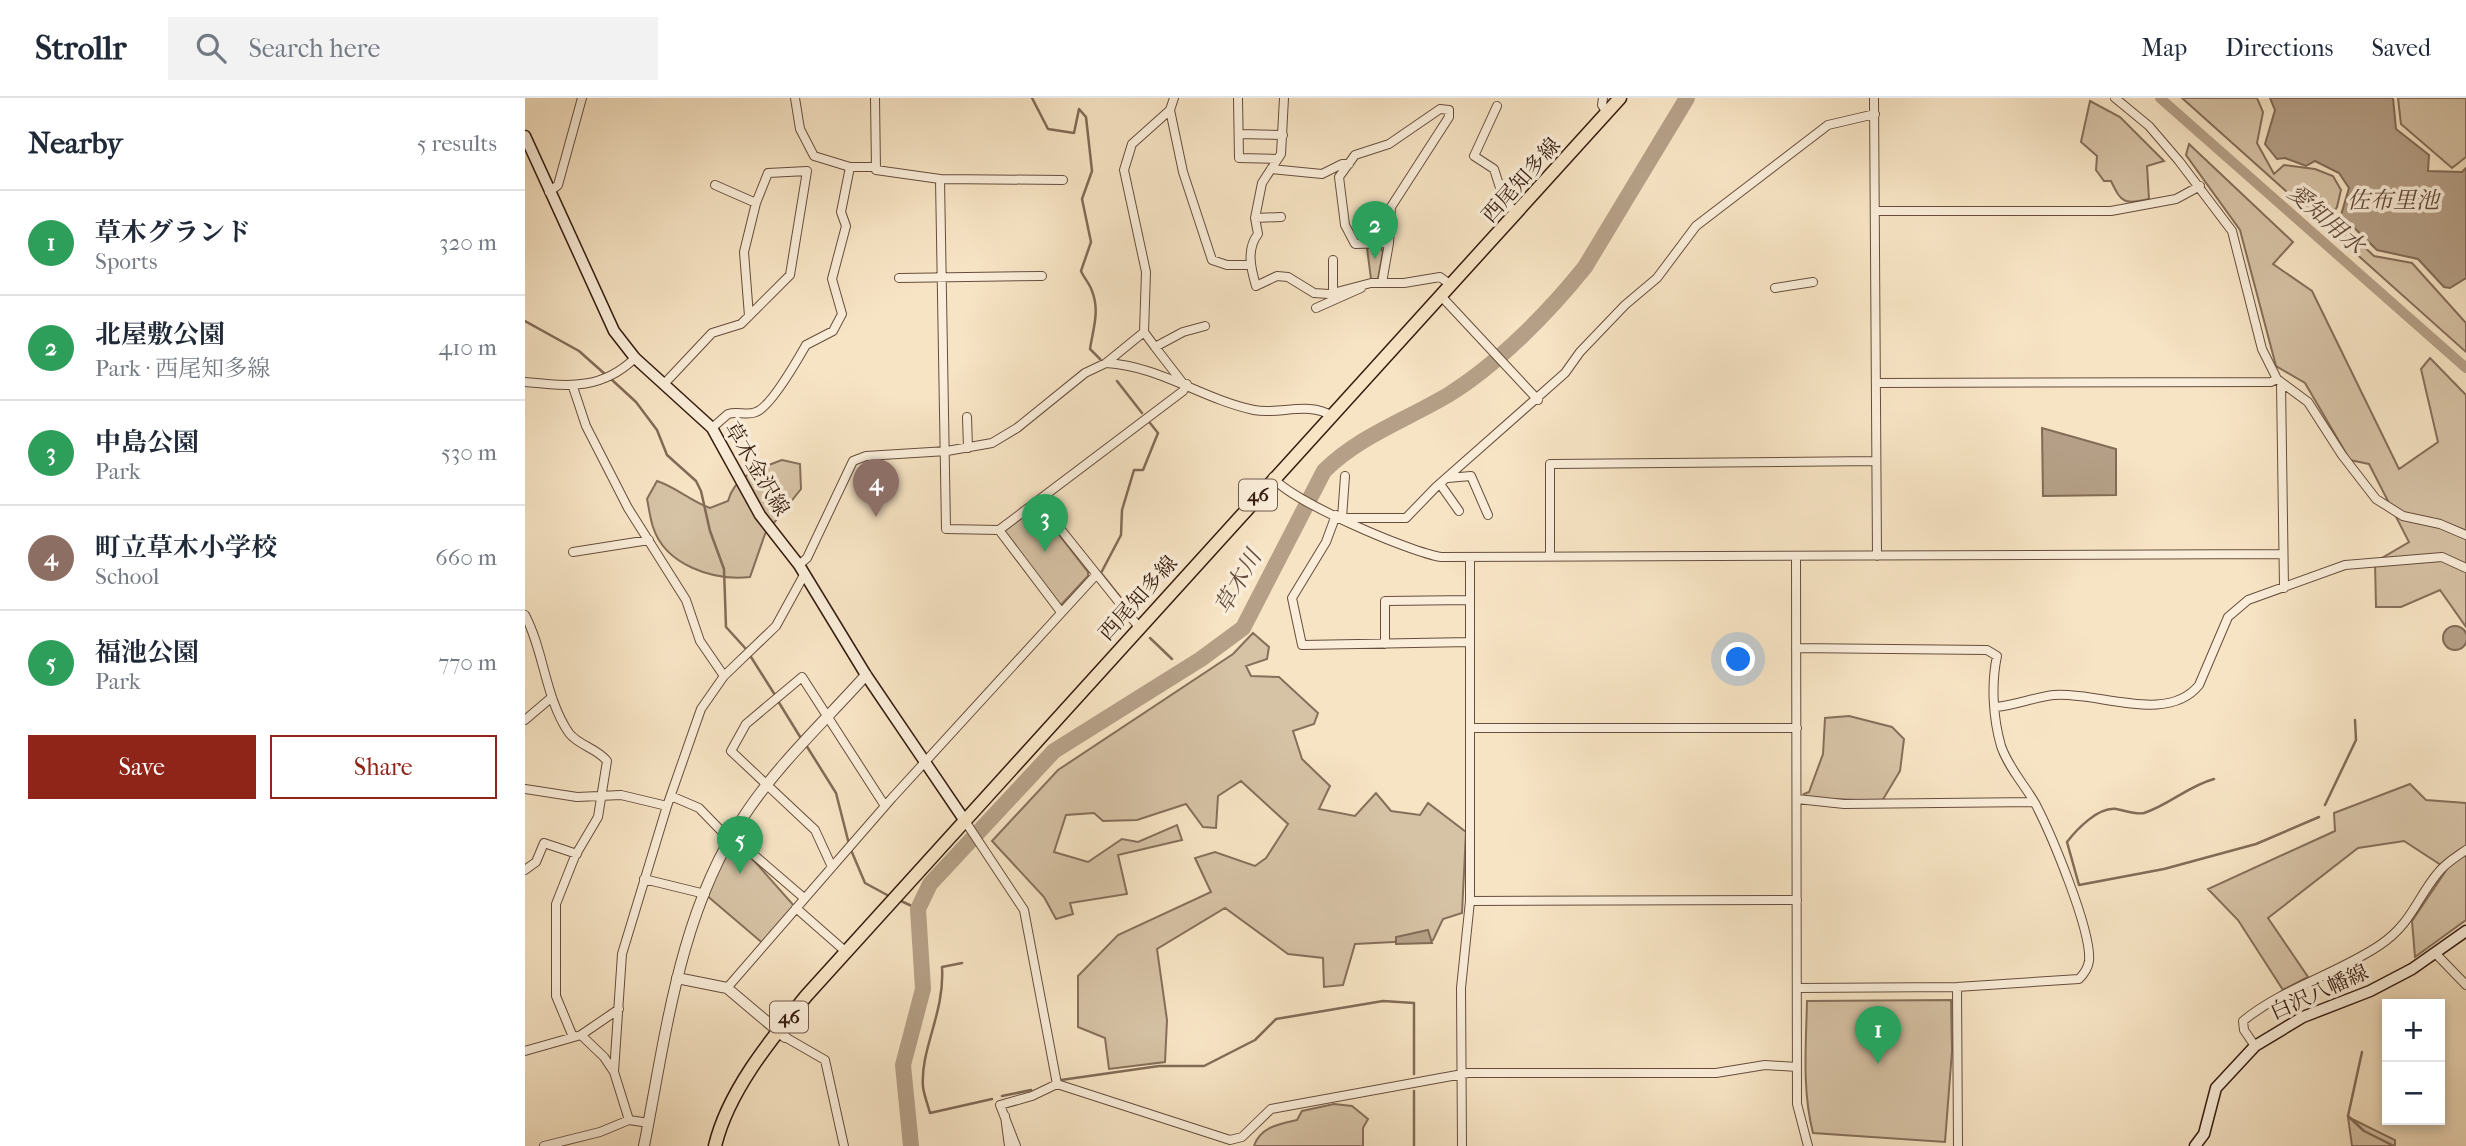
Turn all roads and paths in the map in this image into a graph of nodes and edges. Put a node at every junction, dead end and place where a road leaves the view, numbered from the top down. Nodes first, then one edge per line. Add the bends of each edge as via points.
1 (582, 98) edge
2 (795, 98) edge
3 (875, 98) edge
4 (1174, 98) edge
5 (1238, 98) edge
6 (1284, 98) edge
7 (1603, 98) edge
8 (1620, 98) edge
9 (1874, 98) edge
10 (2115, 98) edge
11 (1497, 106) dead end
12 (1170, 110) junction
13 (1607, 113) junction
14 (1875, 114) junction
15 (1238, 134) junction
16 (1283, 135) junction
17 (525, 136) edge
18 (1277, 159) junction
19 (1349, 164) junction
20 (850, 167) junction
21 (875, 167) junction
22 (1271, 169) junction
23 (940, 179) junction
24 (1063, 180) dead end
25 (715, 185) dead end
26 (2200, 186) junction
27 (549, 191) junction
28 (756, 204) junction
29 (1875, 211) junction
30 (1517, 214) junction
31 (1281, 217) dead end
32 (1255, 218) junction
33 (1389, 243) junction
34 (1333, 260) dead end
35 (1250, 265) junction
36 (942, 276) junction
37 (1042, 276) dead end
38 (899, 278) dead end
39 (1813, 282) dead end
40 (1383, 283) junction
41 (1451, 285) junction
42 (1361, 286) junction
43 (1775, 288) dead end
44 (1333, 293) junction
45 (1441, 296) junction
46 (1316, 307) dead end
47 (749, 316) junction
48 (1206, 327) dead end
49 (1144, 332) junction
50 (1155, 347) junction
51 (635, 358) junction
52 (1106, 363) junction
53 (2279, 381) junction
54 (525, 382) edge
55 (1185, 383) junction
56 (1876, 383) junction
57 (664, 384) junction
58 (573, 387) junction
59 (1538, 400) junction
60 (1332, 416) junction
61 (967, 417) dead end
62 (712, 428) junction
63 (968, 447) junction
64 (947, 451) junction
65 (1876, 461) junction
66 (1345, 476) dead end
67 (1273, 477) junction
68 (1444, 481) junction
69 (1038, 501) junction
70 (1459, 511) dead end
71 (1488, 515) dead end
72 (1340, 517) junction
73 (999, 530) junction
74 (2466, 534) edge
75 (649, 540) junction
76 (573, 552) dead end
77 (2282, 554) junction
78 (1550, 556) junction
79 (1796, 556) junction
80 (1877, 556) junction
81 (1470, 557) junction
82 (2466, 568) edge
83 (801, 570) junction
84 (1095, 576) junction
85 (2284, 588) junction
86 (1470, 600) junction
87 (1061, 612) junction
88 (525, 615) edge
89 (1138, 626) junction
90 (1470, 642) junction
91 (1385, 644) junction
92 (1796, 648) junction
93 (866, 675) junction
94 (724, 676) junction
95 (552, 697) junction
96 (1996, 707) junction
97 (828, 717) junction
98 (525, 720) edge
99 (1470, 728) junction
100 (1797, 728) junction
101 (927, 763) junction
102 (768, 784) junction
103 (525, 789) edge
104 (603, 796) junction
105 (671, 796) junction
106 (1797, 799) junction
107 (2034, 802) junction
108 (667, 806) junction
109 (885, 806) junction
110 (967, 826) junction
111 (731, 838) junction
112 (2466, 850) edge
113 (576, 854) junction
114 (832, 867) junction
115 (525, 870) edge
116 (644, 879) junction
117 (705, 894) junction
118 (804, 898) junction
119 (1797, 900) junction
120 (1470, 901) junction
121 (796, 908) junction
122 (2466, 931) edge
123 (845, 951) junction
124 (2437, 955) junction
125 (677, 978) junction
126 (2466, 985) edge
127 (1957, 987) junction
128 (727, 988) junction
129 (1798, 988) junction
130 (619, 1009) junction
131 (781, 1034) junction
132 (577, 1036) junction
133 (2255, 1046) junction
134 (525, 1051) edge
135 (1797, 1067) junction
136 (614, 1072) junction
137 (1462, 1074) junction
138 (1057, 1084) junction
139 (1005, 1116) junction
140 (629, 1120) junction
141 (649, 1123) junction
142 (1244, 1142) edge
143 (544, 1146) edge
144 (644, 1146) edge
145 (715, 1146) edge
146 (844, 1146) edge
147 (1009, 1146) edge
148 (1016, 1146) edge
149 (1462, 1146) edge
150 (1808, 1146) edge
151 (1958, 1146) edge
152 (2195, 1146) edge

1 - 27 street via 558,185
2 - 20 street via 800,129 814,156
3 - 21 street
4 - 12 street
5 - 15 street
6 - 16 street
7 - 13 street
8 - 13 main road, 西尾知多線 / 46
9 - 14 street
10 - 26 street via 2148,126
11 - 30 street via 1474,156 1495,169 1504,200
12 - 35 street via 1183,172 1212,260
12 - 49 street via 1132,144 1124,170 1146,270
13 - 30 main road, 西尾知多線 / 46
14 - 29 street
14 - 59 street via 1828,125 1696,226 1657,278 1625,305
15 - 16 street
15 - 18 street via 1239,158
16 - 18 street
17 - 27 main road, 草木金沢線
18 - 22 street
19 - 22 street via 1322,174
19 - 33 street via 1338,186 1346,225 1356,244
19 - 33 street via 1355,155 1389,144 1440,109 1449,110 1449,117 1391,207
20 - 21 street
20 - 62 street via 841,212 846,226 832,278 841,305 839,321 828,335 806,345 765,407 750,414 728,414
21 - 23 street
22 - 32 street via 1262,183
23 - 24 street
23 - 36 street
25 - 28 street
26 - 29 street via 2176,199 2111,211
26 - 53 street via 2232,230 2262,349
27 - 51 main road, 草木金沢線 via 614,331
28 - 47 street via 744,252
28 - 47 street via 768,173 807,171 790,275
29 - 56 street
30 - 41 main road, 西尾知多線 / 46
31 - 32 street
32 - 35 street via 1258,234 1251,247
33 - 40 street
34 - 44 street
35 - 44 street via 1256,286 1277,276 1288,277 1314,293
36 - 37 street
36 - 38 street
36 - 64 street
39 - 43 street
40 - 41 street via 1440,277
40 - 42 street
41 - 45 main road, 西尾知多線 / 46
42 - 44 street
42 - 46 street
45 - 59 street
45 - 60 main road, 西尾知多線 / 46
47 - 57 street via 741,324 712,333
48 - 50 street via 1183,332
49 - 50 street
49 - 52 street
50 - 55 street
51 - 57 main road, 草木金沢線
51 - 58 street via 603,378
52 - 55 street via 1138,366
52 - 63 street via 1085,373 1017,428 992,443
53 - 56 street
53 - 74 street via 2308,402 2376,499 2403,516
53 - 77 street
54 - 58 street
55 - 60 street via 1250,409 1310,408
55 - 69 street via 1183,391
56 - 65 street
57 - 62 main road, 草木金沢線
58 - 75 street via 591,436
59 - 68 street
60 - 67 main road, 西尾知多線 / 46
61 - 63 street
62 - 83 main road, 草木金沢線 via 760,515
63 - 64 street
64 - 73 street via 946,529
64 - 83 street via 866,456 853,461
65 - 78 street via 1550,464
65 - 80 street
66 - 72 street
67 - 72 street via 1296,497
67 - 89 main road, 西尾知多線 / 46
68 - 70 street
68 - 71 street via 1471,476
68 - 72 street via 1406,518
69 - 73 street
69 - 84 street
72 - 81 street via 1425,555
72 - 91 street via 1292,598 1302,645
73 - 87 street
75 - 76 street
75 - 94 street via 686,600 700,641
77 - 80 street
77 - 85 street
78 - 79 street
78 - 81 street
79 - 80 street
79 - 92 street
81 - 86 street
82 - 85 street via 2442,557 2402,558 2383,564 2346,565
83 - 93 main road, 草木金沢線
83 - 94 street via 776,626
84 - 87 street
84 - 89 street
85 - 96 street via 2233,609 2199,685 2184,699 2132,703 2054,695
86 - 90 street
86 - 91 street via 1385,601
87 - 101 street
88 - 95 street
89 - 110 main road, 西尾知多線 / 46
90 - 91 street
90 - 99 street
92 - 96 street via 1987,650 1997,656 1992,679
92 - 100 street
93 - 97 street
93 - 101 main road, 草木金沢線
94 - 105 street via 701,709
95 - 98 street
95 - 104 street via 569,734 601,752 607,761
96 - 107 street via 2003,750
97 - 102 street
97 - 102 street via 802,677 746,724 731,751
97 - 109 street
99 - 100 street
99 - 120 street
100 - 106 street
101 - 109 street
101 - 110 main road, 草木金沢線
102 - 111 street
102 - 114 street via 815,830
103 - 104 street
104 - 108 street via 621,795
104 - 113 street via 598,817
105 - 108 street
105 - 111 street via 699,808
106 - 107 street via 1844,804
106 - 119 street
107 - 127 street via 2053,839 2086,935 2089,961 2085,973 2079,979
108 - 116 street
109 - 114 street
110 - 123 main road, 西尾知多線 / 46
110 - 138 street via 1024,910
111 - 117 street
111 - 118 street
112 - 133 street via 2439,870 2411,917 2381,944 2243,1021
113 - 115 street via 544,843 536,862
113 - 132 street via 556,904 556,996
114 - 118 street
116 - 117 street
116 - 130 street via 622,954
117 - 125 street
118 - 121 street
119 - 120 street
119 - 129 street
120 - 137 street via 1461,988
121 - 123 street
121 - 128 street
122 - 124 main road, 白沢八幡線
123 - 131 main road, 西尾知多線 / 46
124 - 126 street
124 - 133 main road, 白沢八幡線 via 2370,991 2294,1021
125 - 128 street
125 - 141 street
127 - 129 street
127 - 151 street
128 - 131 street
129 - 135 street
130 - 132 street
130 - 136 street
131 - 145 main road, 西尾知多線 / 46 via 737,1094
131 - 146 street via 825,1060
132 - 134 street
132 - 136 street via 600,1052
133 - 152 main road, 白沢八幡線 via 2216,1088 2204,1134
135 - 137 street via 1765,1065 1716,1073
135 - 150 street via 1799,1119
136 - 140 street
137 - 142 street via 1271,1110
137 - 149 street
138 - 139 street via 1000,1105
138 - 142 street
139 - 147 street
139 - 148 street
140 - 141 street
140 - 143 street
141 - 144 street

